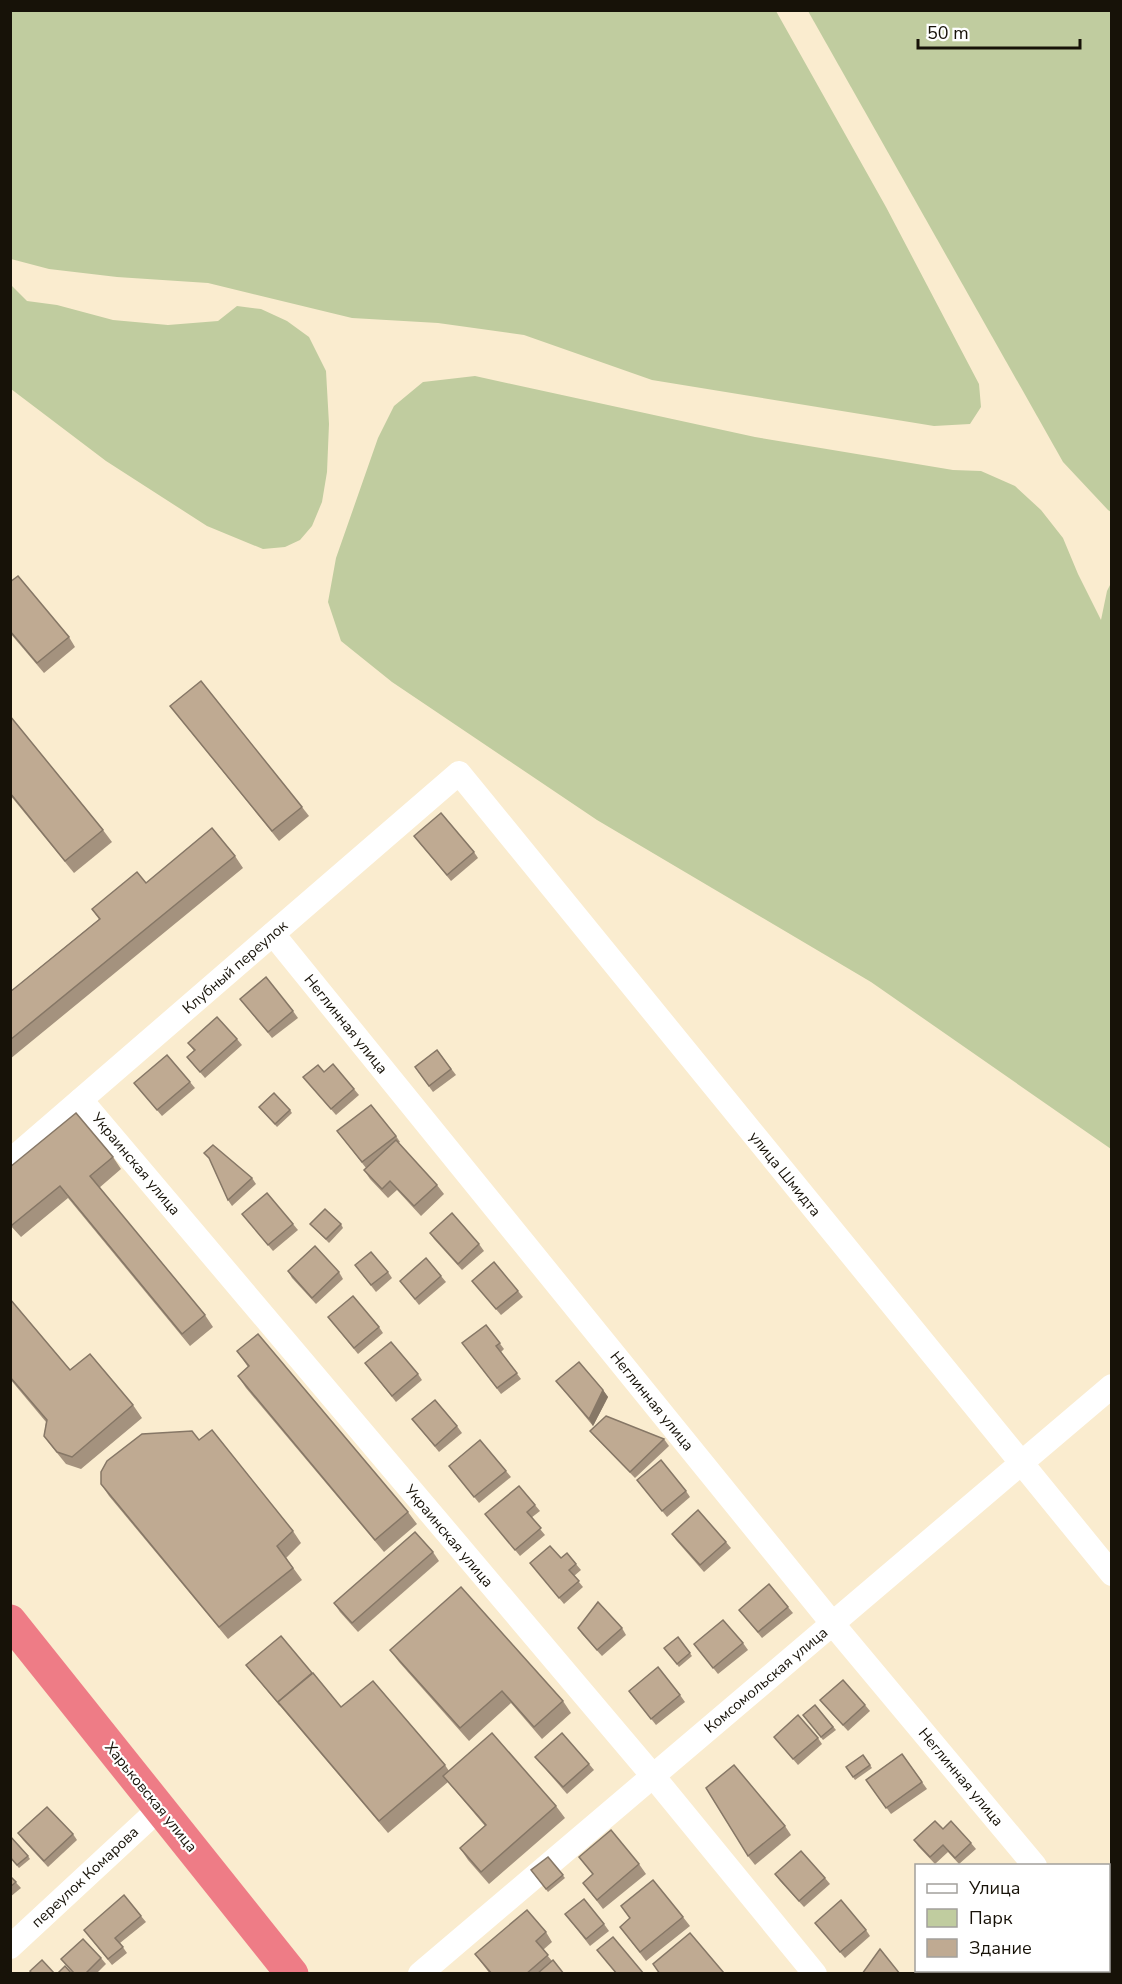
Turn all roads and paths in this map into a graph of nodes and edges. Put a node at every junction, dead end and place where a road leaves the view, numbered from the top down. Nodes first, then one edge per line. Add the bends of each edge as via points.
1 (459, 773) joint
2 (273, 934) junction
3 (81, 1100) junction
4 (10, 1161) edge
5 (1112, 1386) edge
6 (1020, 1463) junction
7 (1112, 1574) edge
8 (10, 1621) edge
9 (832, 1623) junction
10 (652, 1776) junction
11 (160, 1808) junction
12 (1033, 1864) edge
13 (10, 1947) edge
14 (292, 1974) edge
15 (420, 1974) edge
16 (815, 1974) edge

1 - 2 street, Клубный переулок
1 - 6 street, улица Шмидта
2 - 3 street, Клубный переулок
2 - 9 street, Неглинная улица
3 - 4 street, Клубный переулок
3 - 10 street, Украинская улица
5 - 6 street, Комсомольская улица
6 - 7 street, улица Шмидта
6 - 9 street, Комсомольская улица
8 - 11 highway, Харьковская улица
9 - 10 street, Комсомольская улица
9 - 12 street, Неглинная улица
10 - 15 street, Комсомольская улица
10 - 16 street, Украинская улица
11 - 13 street, переулок Комарова
11 - 14 highway, Харьковская улица

